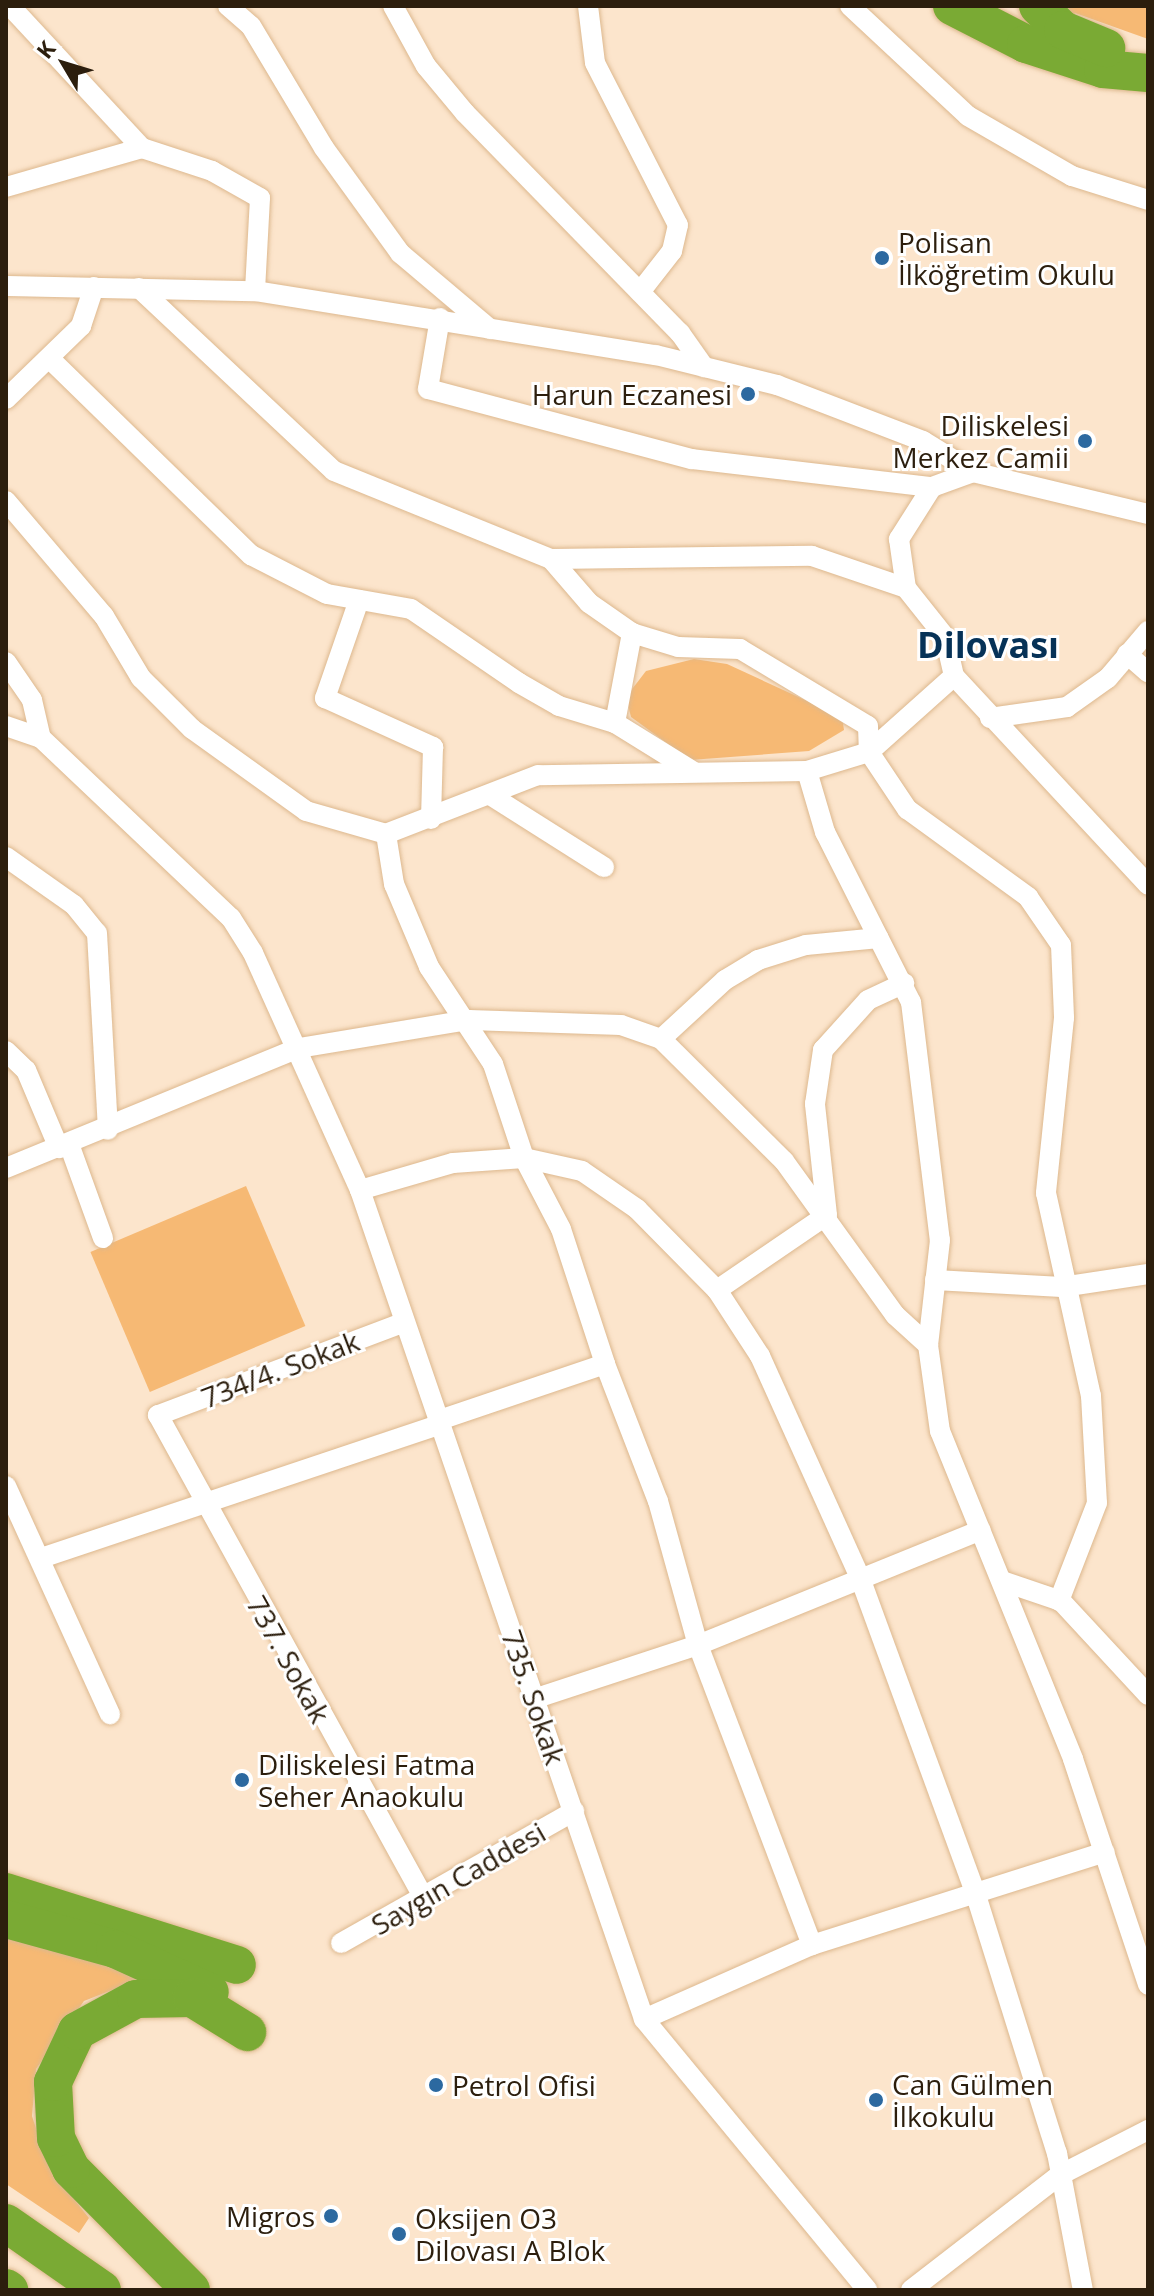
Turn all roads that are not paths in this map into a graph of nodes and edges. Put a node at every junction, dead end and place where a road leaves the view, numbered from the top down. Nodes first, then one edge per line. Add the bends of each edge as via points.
1 (10, 6) edge
2 (228, 6) edge
3 (393, 6) edge
4 (588, 6) edge
5 (850, 6) edge
6 (952, 6) edge
7 (1038, 6) edge
8 (1148, 54) edge
9 (1148, 73) edge
10 (142, 148) junction
11 (6, 187) edge
12 (1148, 200) edge
13 (6, 286) edge
14 (94, 287) junction
15 (139, 288) junction
16 (255, 291) junction
17 (640, 292) junction
18 (440, 318) junction
19 (495, 333) junction
20 (50, 359) junction
21 (704, 367) junction
22 (6, 399) edge
23 (973, 472) junction
24 (932, 487) junction
25 (6, 501) edge
26 (1148, 514) edge
27 (551, 559) junction
28 (906, 588) junction
29 (359, 600) junction
30 (1148, 631) edge
31 (632, 633) junction
32 (1127, 654) junction
33 (6, 662) edge
34 (1148, 672) edge
35 (954, 676) junction
36 (990, 718) junction
37 (615, 723) junction
38 (6, 726) edge
39 (41, 738) junction
40 (869, 752) junction
41 (807, 771) junction
42 (694, 772) junction
43 (490, 795) junction
44 (431, 819) junction
45 (386, 834) junction
46 (6, 857) edge
47 (604, 867) dead end
48 (1148, 885) edge
49 (879, 938) junction
50 (904, 983) junction
51 (469, 1020) junction
52 (661, 1039) junction
53 (299, 1048) junction
54 (6, 1051) edge
55 (108, 1130) junction
56 (64, 1146) junction
57 (524, 1158) junction
58 (6, 1168) edge
59 (360, 1190) junction
60 (827, 1215) junction
61 (103, 1238) dead end
62 (1148, 1274) edge
63 (935, 1280) junction
64 (1062, 1287) junction
65 (717, 1290) junction
66 (402, 1323) junction
67 (928, 1345) junction
68 (605, 1364) junction
69 (158, 1415) joint
70 (438, 1423) junction
71 (6, 1486) edge
72 (205, 1508) junction
73 (981, 1530) junction
74 (44, 1557) junction
75 (859, 1575) junction
76 (1005, 1582) junction
77 (1059, 1601) junction
78 (698, 1645) junction
79 (1148, 1695) edge
80 (537, 1698) junction
81 (110, 1714) dead end
82 (574, 1811) junction
83 (1105, 1852) junction
84 (6, 1892) edge
85 (975, 1892) junction
86 (425, 1900) junction
87 (6, 1919) edge
88 (341, 1943) dead end
89 (812, 1945) junction
90 (237, 1965) dead end
91 (1148, 1985) edge
92 (644, 2019) junction
93 (1148, 2130) edge
94 (1060, 2175) junction
95 (6, 2223) edge
96 (1081, 2289) edge
97 (102, 2290) edge
98 (191, 2290) edge
99 (867, 2290) edge
100 (911, 2290) edge

1 - 10 street
2 - 19 street via 251,26 324,148 400,253
3 - 17 street via 426,66 465,113
4 - 17 street via 595,63 678,225 672,251
5 - 12 street via 968,116 1072,176
6 - 9 highway via 1026,44 1103,69
7 - 8 highway via 1085,41
10 - 11 street
10 - 16 street via 212,171 260,198
13 - 14 street
14 - 15 street
14 - 20 street via 81,326
15 - 16 street
15 - 27 street via 334,471
16 - 18 street
17 - 21 street
18 - 19 street
18 - 24 street via 428,389 692,459
19 - 21 street
20 - 22 street
20 - 29 street via 251,555 327,594
21 - 23 street via 777,385 923,441
23 - 24 street
23 - 26 street
24 - 28 street via 899,539
25 - 45 street via 104,616 141,678 192,729 306,811
27 - 28 street via 812,556
27 - 31 street via 589,603
28 - 35 street via 945,637
29 - 37 street via 411,609 559,706
29 - 44 street via 325,698 433,747
30 - 32 street
31 - 37 street
31 - 40 street via 678,647 740,649 868,726
32 - 34 street
32 - 36 street via 1067,707
33 - 39 street via 32,700
35 - 36 street
35 - 40 street
36 - 48 street
37 - 42 street
38 - 39 street
39 - 53 street, 735. Sokak via 231,918
40 - 41 street
40 - 64 street via 907,809 1028,897 1061,945 1064,1018 1046,1193
41 - 42 street
41 - 49 street via 825,832
42 - 43 street via 538,775
43 - 44 street
43 - 47 street
44 - 45 street
45 - 51 street via 394,884 429,967
46 - 55 street via 74,905 97,933
49 - 50 street
49 - 52 street via 806,945 758,960 725,980
50 - 60 street via 868,1000 823,1050 815,1104
50 - 63 street via 940,1240
51 - 52 street via 621,1025
51 - 53 street
51 - 57 street
52 - 60 street
53 - 55 street
53 - 59 street, 735. Sokak
54 - 56 street via 26,1070
55 - 56 street
56 - 58 street
56 - 61 street
57 - 59 street via 453,1163
57 - 65 street via 582,1171 637,1209
57 - 68 street via 561,1229
59 - 66 street, 735. Sokak
60 - 65 street
60 - 67 street via 895,1315
62 - 64 street
63 - 64 street
63 - 67 street
64 - 77 street via 1091,1396 1097,1503
65 - 75 street via 760,1356
66 - 69 street, 734/4. Sokak
66 - 70 street, 735. Sokak
67 - 73 street via 940,1431
68 - 70 street
68 - 78 street via 658,1501
69 - 72 street, 737. Sokak
70 - 72 street
70 - 80 street, 735. Sokak
71 - 74 street
72 - 74 street
72 - 86 street, 737. Sokak
73 - 75 street
73 - 76 street
74 - 81 street
75 - 78 street
75 - 85 street
76 - 77 street
76 - 83 street
77 - 79 street
78 - 80 street
78 - 89 street
80 - 82 street, 735. Sokak
82 - 86 street, Saygın Caddesi
82 - 92 street, 735. Sokak
83 - 85 street
83 - 91 street
84 - 90 highway
85 - 89 street
85 - 94 street
86 - 88 street, Saygın Caddesi
87 - 98 highway via 175,1972 213,1995 247,2032 192,1998 136,1999 77,2031 53,2082 56,2138 71,2169
89 - 92 street
92 - 99 street, 735. Sokak
93 - 94 street
94 - 96 street
94 - 100 street
95 - 97 highway

